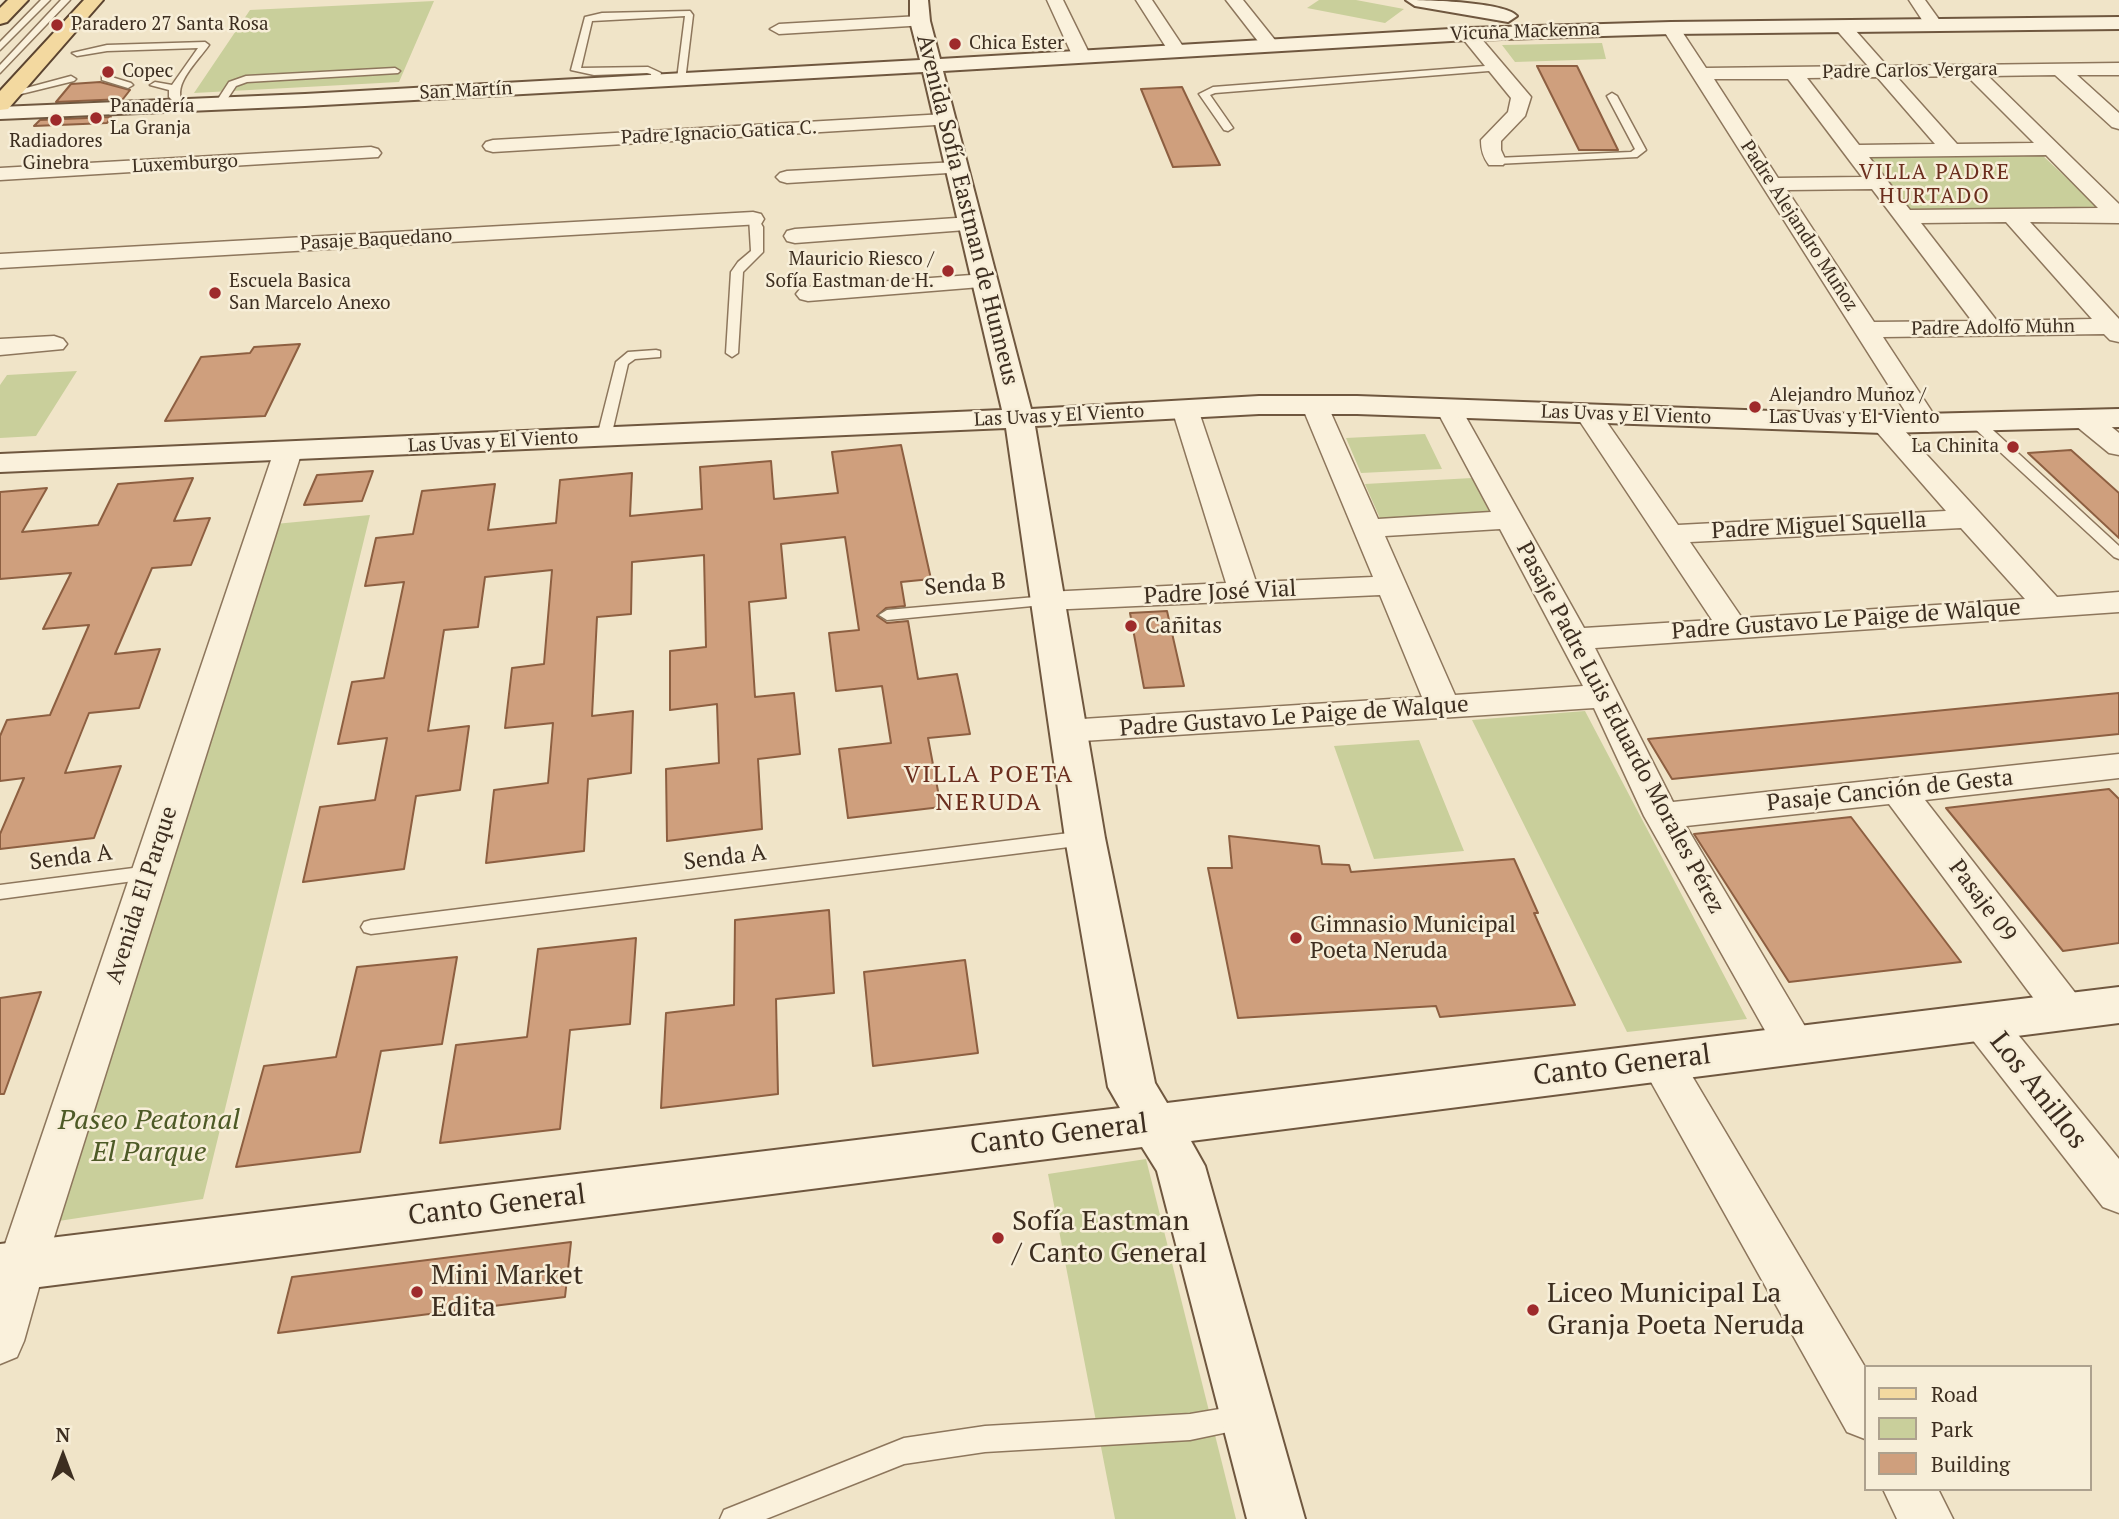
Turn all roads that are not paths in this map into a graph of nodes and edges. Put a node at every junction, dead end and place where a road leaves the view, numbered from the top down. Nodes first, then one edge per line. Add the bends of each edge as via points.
1 (19, 0) edge
2 (46, 0) edge
3 (66, 0) edge
4 (94, 0) edge
5 (919, 0) edge
6 (1055, 0) edge
7 (1144, 0) edge
8 (1234, 0) edge
9 (1415, 0) edge
10 (1917, 0) edge
11 (2110, 0) edge
12 (2119, 12) edge
13 (0, 18) edge
14 (920, 21) junction
15 (2119, 23) edge
16 (1934, 25) junction
17 (1842, 26) junction
18 (1671, 28) junction
19 (779, 29) dead end
20 (1557, 31) junction
21 (1468, 34) junction
22 (1270, 45) junction
23 (0, 47) edge
24 (1177, 51) junction
25 (64, 52) junction
26 (1082, 57) junction
27 (96, 60) dead end
28 (932, 66) junction
29 (1498, 68) junction
30 (2060, 69) junction
31 (2119, 69) edge
32 (0, 70) edge
33 (395, 71) dead end
34 (1972, 71) junction
35 (1882, 72) junction
36 (1793, 73) junction
37 (1701, 74) junction
38 (105, 78) dead end
39 (71, 79) dead end
40 (682, 79) junction
41 (655, 81) junction
42 (128, 85) dead end
43 (155, 85) dead end
44 (176, 96) junction
45 (1612, 96) dead end
46 (221, 102) junction
47 (3, 104) edge
48 (945, 121) junction
49 (2119, 123) edge
50 (1228, 128) dead end
51 (493, 146) dead end
52 (2051, 149) junction
53 (1951, 150) junction
54 (1853, 151) junction
55 (371, 153) dead end
56 (1496, 161) joint
57 (957, 168) junction
58 (0, 174) edge
59 (787, 177) dead end
60 (2084, 181) junction
61 (2108, 181) dead end
62 (1878, 183) junction
63 (1772, 184) junction
64 (2012, 215) junction
65 (2118, 215) edge
66 (1904, 217) junction
67 (753, 219) joint
68 (971, 224) junction
69 (795, 236) dead end
70 (0, 261) edge
71 (985, 281) junction
72 (808, 294) dead end
73 (1990, 328) junction
74 (2116, 329) edge
75 (1866, 330) junction
76 (54, 344) dead end
77 (0, 347) edge
78 (732, 353) dead end
79 (656, 354) dead end
80 (1314, 404) junction
81 (1185, 409) junction
82 (1449, 409) junction
83 (1588, 414) junction
84 (1019, 418) junction
85 (2119, 418) edge
86 (2086, 419) junction
87 (1977, 423) junction
88 (1883, 424) junction
89 (1927, 424) junction
90 (604, 437) junction
91 (2119, 447) edge
92 (288, 451) junction
93 (0, 463) edge
94 (1969, 519) junction
95 (1509, 520) junction
96 (1368, 528) junction
97 (1670, 534) junction
98 (2119, 554) edge
99 (1392, 585) junction
100 (1244, 592) junction
101 (1047, 601) junction
102 (2119, 602) edge
103 (2049, 607) junction
104 (887, 615) dead end
105 (1733, 628) junction
106 (1573, 639) junction
107 (1605, 696) junction
108 (1444, 708) junction
109 (1067, 731) junction
110 (2119, 766) edge
111 (1898, 790) junction
112 (1662, 816) junction
113 (1085, 838) junction
114 (149, 873) junction
115 (0, 892) edge
116 (371, 927) dead end
117 (2119, 1005) edge
118 (2066, 1011) junction
119 (1983, 1022) junction
120 (1795, 1045) junction
121 (1661, 1061) junction
122 (1154, 1124) junction
123 (2119, 1193) edge
124 (10, 1267) edge
125 (0, 1341) edge
126 (1864, 1412) edge
127 (1248, 1417) junction
128 (1910, 1491) edge
129 (733, 1519) edge
130 (1276, 1519) edge
131 (1926, 1519) edge

1 - 13 main road
2 - 23 lane
3 - 32 lane
4 - 25 main road
5 - 14 street, Avenida Sofía Eastman de Hunneus
6 - 26 street
7 - 24 street
8 - 22 street
9 - 20 street via 1531,20
10 - 16 street
11 - 12 street
14 - 19 street
14 - 28 street, Avenida Sofía Eastman de Hunneus
15 - 16 street, Vicuña Mackenna
16 - 17 street, Vicuña Mackenna
17 - 18 street, Vicuña Mackenna
17 - 35 street
18 - 20 street, Vicuña Mackenna
18 - 37 street, Padre Alejandro Muñoz
20 - 21 street, Vicuña Mackenna
21 - 22 street, Vicuña Mackenna
21 - 29 street
22 - 24 street, Vicuña Mackenna
24 - 26 street, Vicuña Mackenna
25 - 27 lane
25 - 44 lane via 205,45
25 - 47 main road
26 - 28 street, Vicuña Mackenna
28 - 40 street, San Martín
28 - 48 street, Avenida Sofía Eastman de Hunneus
29 - 50 lane via 1204,94
29 - 56 street via 1522,103 1491,140
30 - 31 street, Padre Carlos Vergara
30 - 34 street, Padre Carlos Vergara
30 - 49 street
33 - 46 lane via 246,79 232,84
34 - 35 street, Padre Carlos Vergara
34 - 52 street
35 - 36 street, Padre Carlos Vergara
35 - 53 street
36 - 37 street, Padre Carlos Vergara
36 - 54 street
37 - 63 street, Padre Alejandro Muñoz
38 - 42 lane
39 - 47 lane
40 - 41 street, San Martín
40 - 41 lane via 687,13 588,19 576,70 648,70 656,73
41 - 46 street, San Martín
43 - 44 lane
44 - 46 street, San Martín
44 - 47 street, San Martín
45 - 56 lane via 1641,150 1633,155
48 - 51 street, Padre Ignacio Gatica C.
48 - 57 street, Avenida Sofía Eastman de Hunneus
52 - 53 street
52 - 60 street
53 - 54 street
54 - 62 street
55 - 58 street, Luxemburgo
57 - 59 street
57 - 68 street, Avenida Sofía Eastman de Hunneus
60 - 61 street
60 - 65 street
62 - 63 street
62 - 66 street
63 - 75 street, Padre Alejandro Muñoz
64 - 65 street
64 - 66 street
64 - 74 street
66 - 73 street
67 - 70 street, Pasaje Baquedano
67 - 78 lane via 757,252 737,272
68 - 69 street
68 - 71 street, Avenida Sofía Eastman de Hunneus
71 - 72 street
71 - 84 street, Avenida Sofía Eastman de Hunneus
73 - 74 street, Padre Adolfo Muhn
73 - 75 street, Padre Adolfo Muhn
75 - 89 street, Padre Alejandro Muñoz
76 - 77 street
79 - 90 lane via 632,355 622,362
80 - 81 street, Las Uvas y El Viento
80 - 82 street, Las Uvas y El Viento
80 - 96 street
81 - 84 street, Las Uvas y El Viento
81 - 100 street
82 - 83 street, Las Uvas y El Viento
82 - 95 street, Pasaje Padre Luis Eduardo Morales Pérez
83 - 88 street, Las Uvas y El Viento
83 - 97 street
84 - 90 street, Las Uvas y El Viento
84 - 101 street, Avenida Sofía Eastman de Hunneus
85 - 86 street, Las Uvas y El Viento
86 - 87 street, Las Uvas y El Viento
86 - 91 street
87 - 89 street, Las Uvas y El Viento
87 - 98 lane
88 - 89 street, Las Uvas y El Viento
88 - 94 street
90 - 92 street, Las Uvas y El Viento
92 - 93 street, Las Uvas y El Viento
92 - 114 street, Avenida El Parque
94 - 97 street, Padre Miguel Squella
94 - 103 street
95 - 96 street
95 - 106 street, Pasaje Padre Luis Eduardo Morales Pérez
96 - 99 street
97 - 105 street
99 - 100 street, Padre José Vial
99 - 108 street
100 - 101 street, Padre José Vial
101 - 104 lane, Senda B
101 - 109 street, Avenida Sofía Eastman de Hunneus
102 - 103 street, Padre Gustavo Le Paige de Walque
103 - 105 street, Padre Gustavo Le Paige de Walque
105 - 106 street, Padre Gustavo Le Paige de Walque
106 - 107 street, Pasaje Padre Luis Eduardo Morales Pérez
107 - 108 street, Padre Gustavo Le Paige de Walque
107 - 112 street, Pasaje Padre Luis Eduardo Morales Pérez
108 - 109 street, Padre Gustavo Le Paige de Walque
109 - 113 street, Avenida Sofía Eastman de Hunneus
110 - 111 street, Pasaje Canción de Gesta
111 - 112 street, Pasaje Canción de Gesta
111 - 118 street, Pasaje 09
112 - 120 street, Pasaje Padre Luis Eduardo Morales Pérez
113 - 116 lane, Senda A
113 - 122 street, Avenida Sofía Eastman de Hunneus via 1132,1087
114 - 115 lane, Senda A
114 - 124 street, Avenida El Parque
117 - 118 street, Canto General
118 - 119 street, Canto General
119 - 120 street, Canto General
119 - 123 street, Los Anillos
120 - 121 street, Canto General
121 - 122 street, Canto General
121 - 126 street
122 - 124 street, Canto General
122 - 127 street, Avenida Sofía Eastman de Hunneus via 1180,1166
124 - 125 street, Avenida El Parque
127 - 129 lane via 1190,1427 985,1439 904,1451
127 - 130 street, Avenida Sofía Eastman de Hunneus
128 - 131 street

